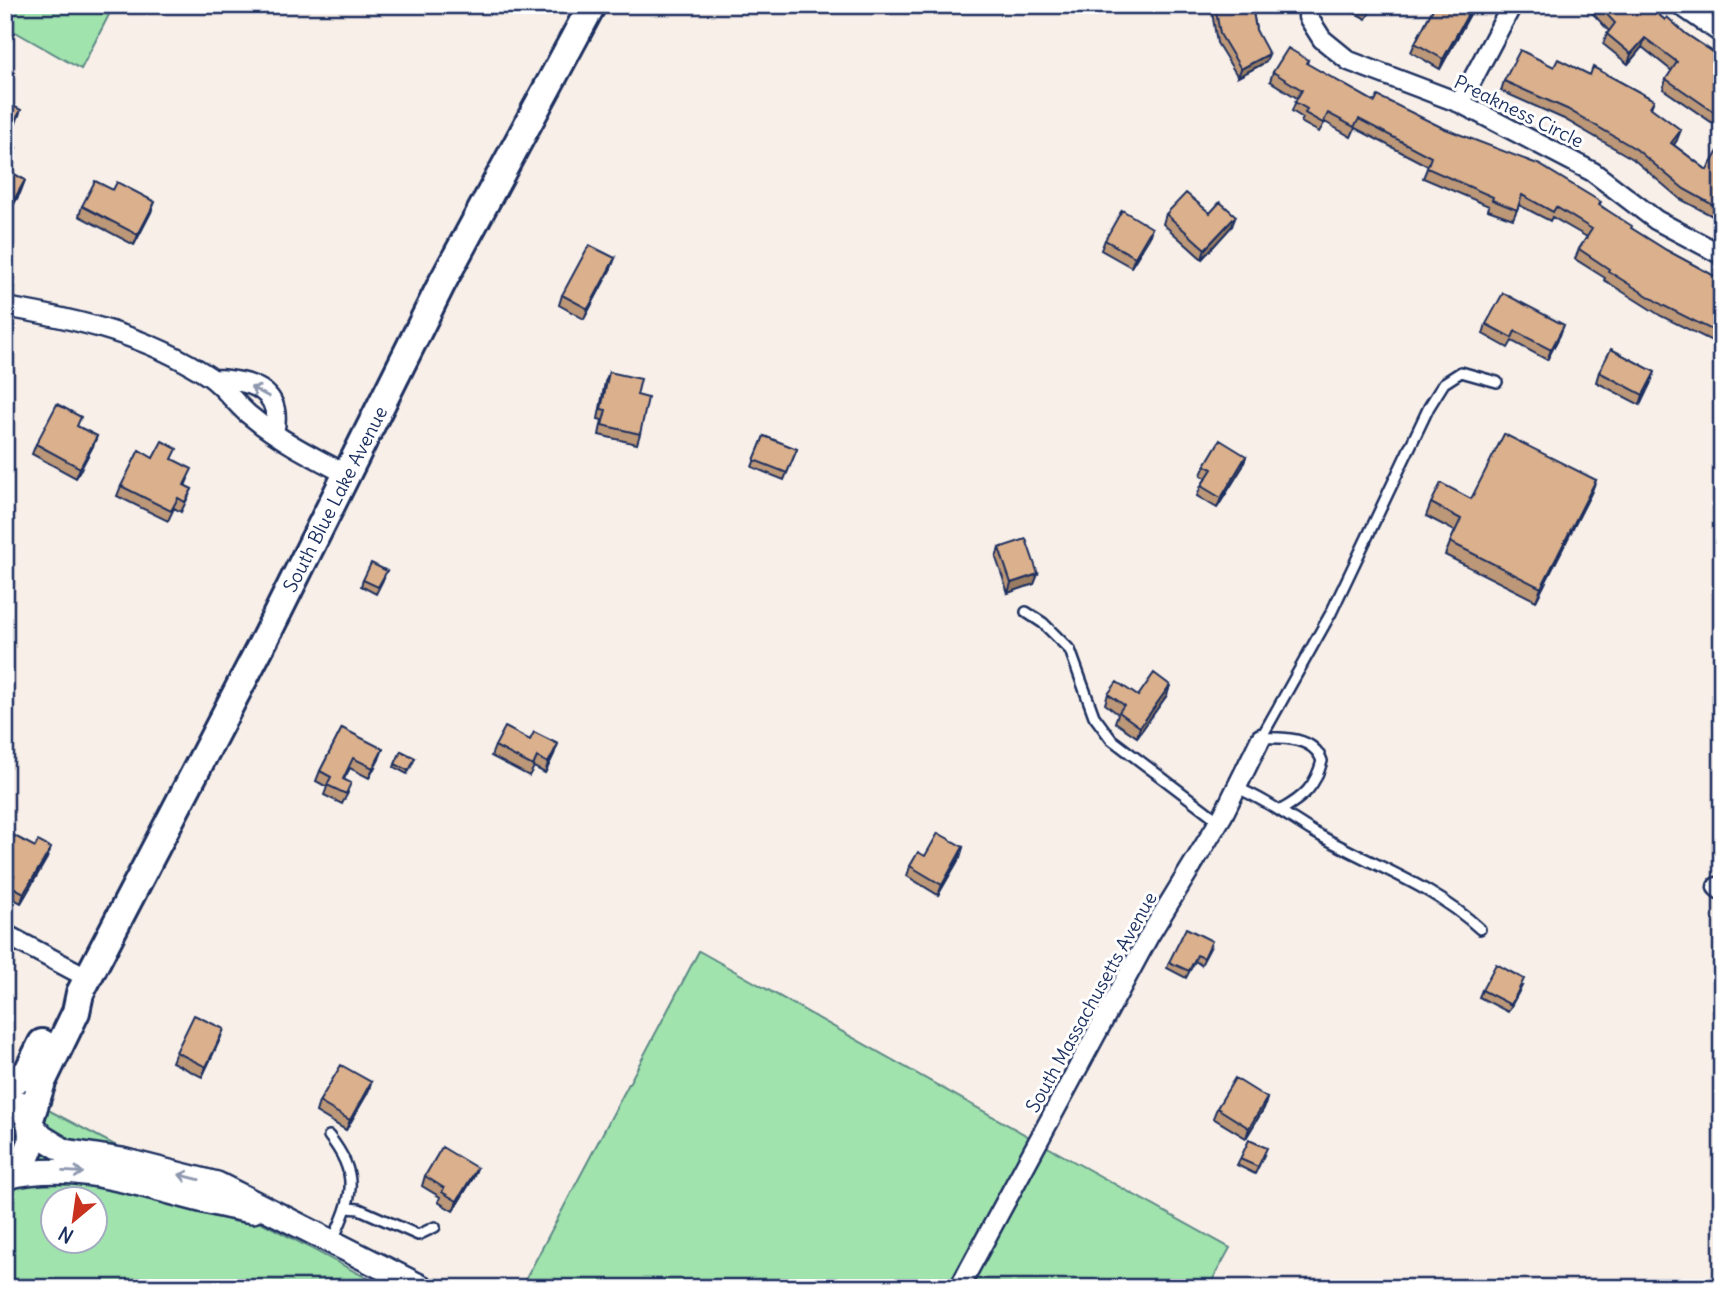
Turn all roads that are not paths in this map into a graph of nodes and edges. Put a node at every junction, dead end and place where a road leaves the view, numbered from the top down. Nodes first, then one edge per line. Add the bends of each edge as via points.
1 (592, 5) edge
2 (1310, 5) edge
3 (1513, 5) edge
4 (1680, 5) edge
5 (1722, 34) edge
6 (1460, 103) junction
7 (1722, 255) edge
8 (5, 307) edge
9 (213, 379) junction
10 (1497, 382) dead end
11 (274, 433) junction
12 (348, 475) junction
13 (1026, 612) dead end
14 (1261, 738) junction
15 (1237, 788) junction
16 (1281, 810) junction
17 (1219, 821) junction
18 (1480, 929) dead end
19 (5, 934) edge
20 (84, 986) junction
21 (5, 1086) edge
22 (5, 1093) edge
23 (31, 1123) junction
24 (329, 1136) dead end
25 (6, 1177) edge
26 (347, 1208) junction
27 (273, 1214) junction
28 (435, 1227) dead end
29 (332, 1241) junction
30 (423, 1288) edge
31 (959, 1288) edge

1 - 12 main road, South Blue Lake Avenue via 442,284
2 - 6 street, Preakness Circle via 1308,17 1322,39 1349,61
3 - 6 street
4 - 5 street
6 - 7 street, Preakness Circle via 1592,172 1656,220
8 - 9 street via 83,320 176,356
9 - 11 street via 247,414
11 -> 9 street via 276,411 268,394 240,382
10 - 14 lane via 1461,372 1444,383 1331,613
11 - 12 street
12 - 20 main road, South Blue Lake Avenue
13 - 17 lane via 1070,650 1094,716 1111,739
14 - 15 street, South Massachusetts Avenue
14 - 16 lane via 1301,742 1322,761 1306,795
15 - 16 lane
15 - 17 street, South Massachusetts Avenue
16 - 18 lane via 1458,908
17 - 31 street, South Massachusetts Avenue via 1143,947
19 - 20 street
20 - 21 main road, South Blue Lake Avenue via 59,1008 27,1073
20 - 23 main road, South Blue Lake Avenue via 42,1083
22 - 23 main road via 23,1107
23 - 25 main road, South Blue Lake Avenue via 27,1157
27 -> 23 street via 217,1184 65,1151 42,1137
24 - 26 lane via 349,1167 352,1184
25 -> 27 street via 33,1170 104,1174
26 - 28 lane via 418,1234
26 - 29 lane
27 - 29 street
29 - 30 street

